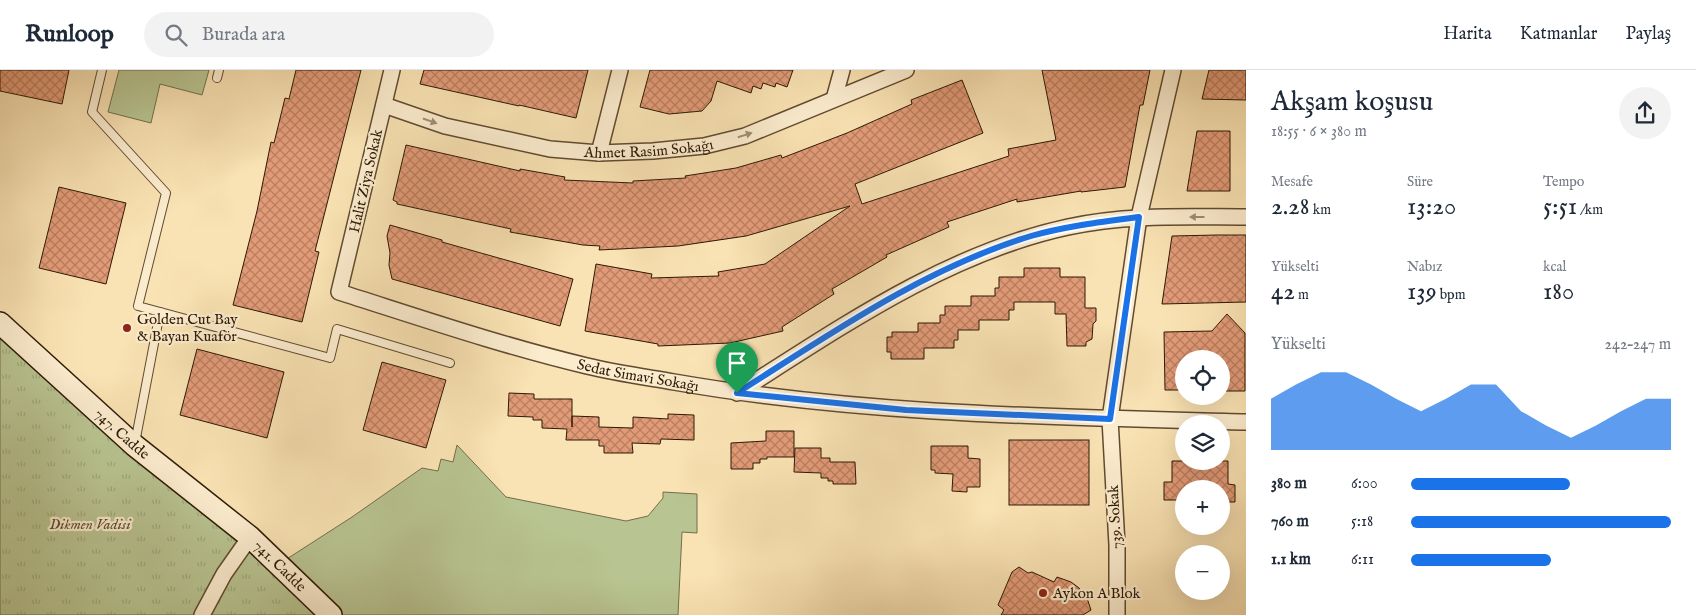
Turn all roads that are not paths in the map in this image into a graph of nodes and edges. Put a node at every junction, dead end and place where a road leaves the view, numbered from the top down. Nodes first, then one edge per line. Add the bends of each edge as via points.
1 (102, 70) edge
2 (392, 70) edge
3 (620, 70) edge
4 (842, 70) edge
5 (906, 70) edge
6 (1173, 70) edge
7 (834, 99) junction
8 (384, 105) junction
9 (598, 153) junction
10 (1139, 217) junction
11 (1246, 217) edge
12 (339, 292) joint
13 (160, 312) junction
14 (0, 323) edge
15 (450, 363) dead end
16 (737, 393) junction
17 (1110, 419) junction
18 (1246, 422) edge
19 (134, 445) junction
20 (250, 537) junction
21 (202, 615) edge
22 (331, 615) edge
23 (1117, 615) edge

1 - 13 lane via 92,112 166,193 138,306
2 - 8 street, Halit Ziya Sokak
3 - 9 street
4 - 7 street
5 - 7 street, Ahmet Rasim Sokağı
6 - 10 street, 739. Sokak
9 -> 7 street, Ahmet Rasim Sokağı via 704,146 745,136
8 -> 9 street, Ahmet Rasim Sokağı via 445,126 498,138 550,149
8 - 12 street, Halit Ziya Sokak
11 -> 10 street
10 - 16 street via 1070,226 979,254 884,303
10 - 17 street, 739. Sokak
12 - 16 street, Sedat Simavi Sokağı via 483,338 589,367
13 - 15 lane via 330,358 337,329
13 - 19 lane
14 - 19 street, 747. Cadde
16 - 17 street, Sedat Simavi Sokağı via 906,410
17 - 18 street, Sedat Simavi Sokağı
17 - 23 street, 739. Sokak
19 - 20 street, 747. Cadde
20 - 21 street via 224,574
20 - 22 street, 741. Cadde

